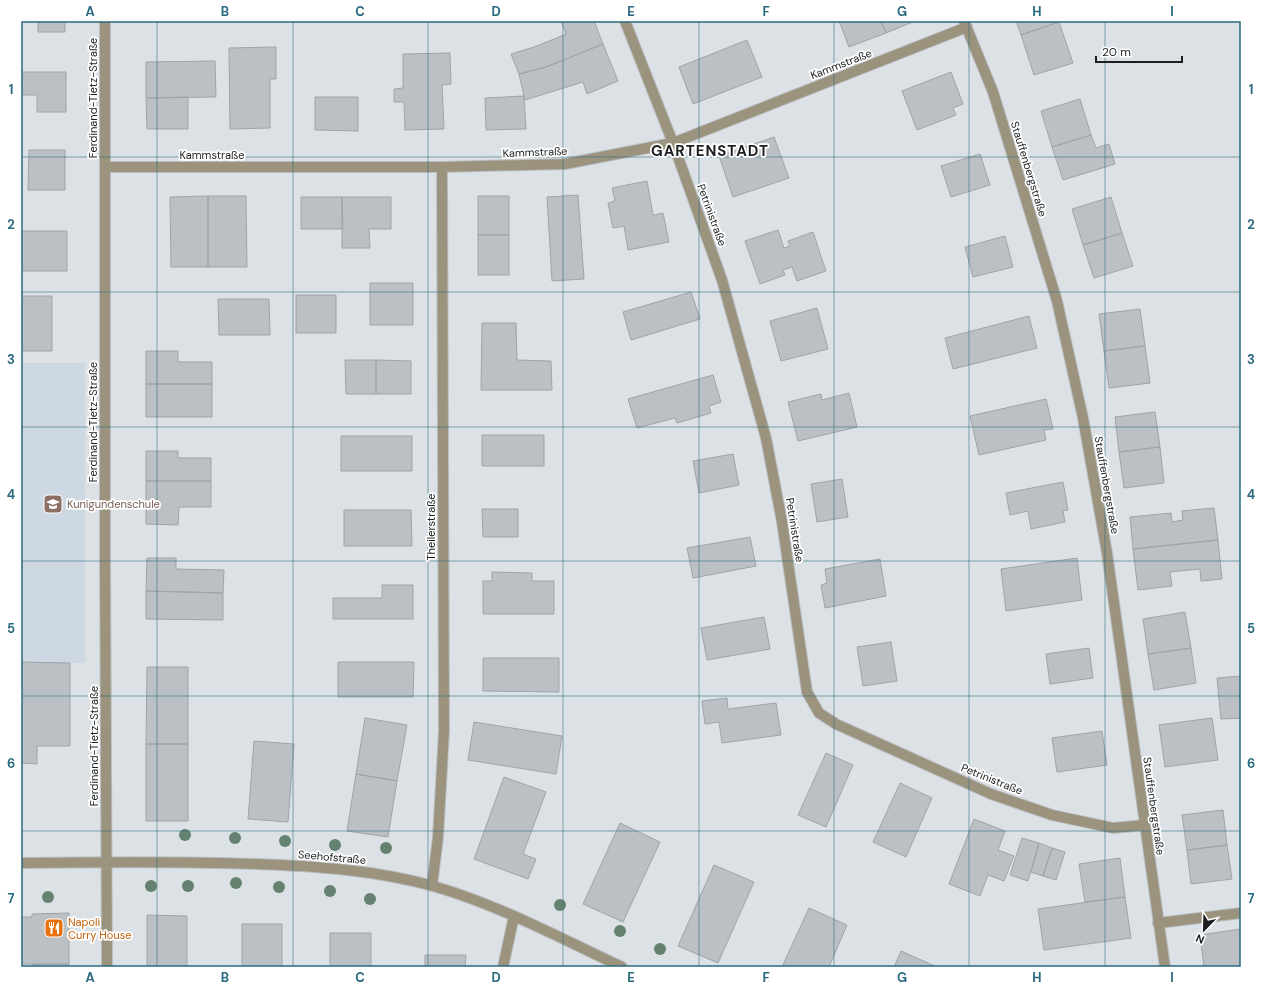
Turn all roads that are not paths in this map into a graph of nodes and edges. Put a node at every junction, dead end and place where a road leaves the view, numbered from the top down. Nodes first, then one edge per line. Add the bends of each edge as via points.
1 (105, 21) edge
2 (625, 21) edge
3 (966, 24) edge
4 (673, 142) junction
5 (105, 167) junction
6 (442, 167) junction
7 (1145, 825) junction
8 (106, 862) junction
9 (21, 863) edge
10 (432, 886) junction
11 (1241, 913) edge
12 (514, 916) junction
13 (1158, 923) junction
14 (107, 967) edge
15 (503, 967) edge
16 (622, 967) edge
17 (1165, 967) edge

1 - 5 street, Ferdinand-Tietz-Straße
2 - 4 street, Petrinistraße
3 - 4 street, Kammstraße
3 - 7 street, Stauffenbergstraße via 993,92 1057,301 1082,411 1107,553
4 - 6 street, Kammstraße via 565,164
4 - 7 street, Petrinistraße via 722,280 766,438 782,522 807,692 819,713 836,724 991,794 1052,815 1113,828
5 - 6 street, Kammstraße
5 - 8 street, Ferdinand-Tietz-Straße
6 - 10 street, Theilerstraße via 444,731 438,837
7 - 13 street, Stauffenbergstraße
8 - 9 street, Seehofstraße
8 - 10 street, Seehofstraße via 312,866 370,872
8 - 14 street, Ferdinand-Tietz-Straße
10 - 12 street, Seehofstraße via 474,899
11 - 13 street
12 - 15 street
12 - 16 street, Seehofstraße
13 - 17 street, Stauffenbergstraße

